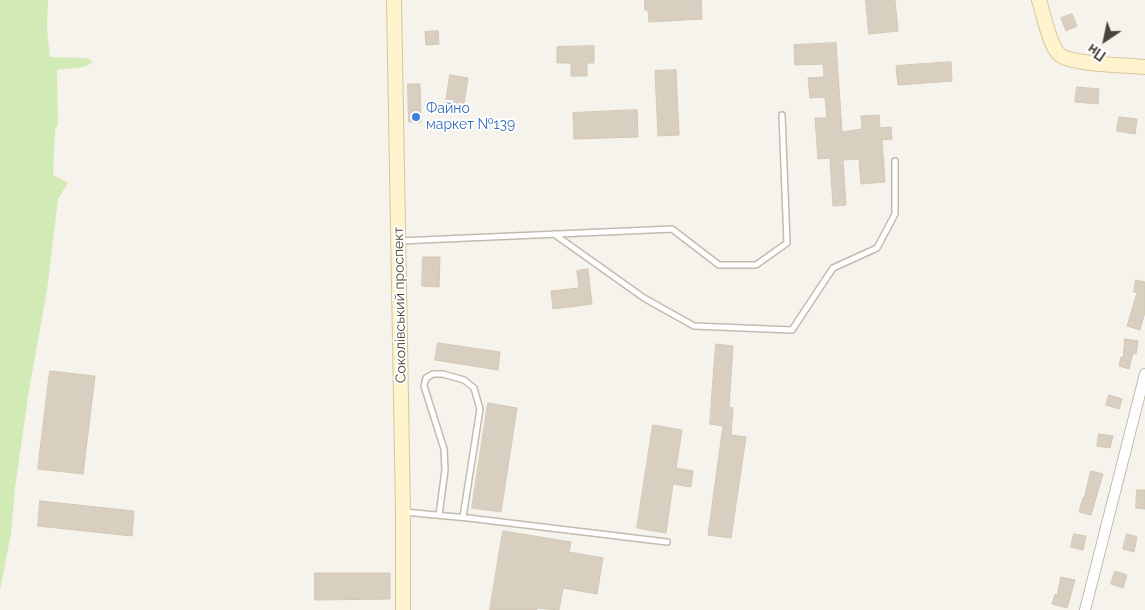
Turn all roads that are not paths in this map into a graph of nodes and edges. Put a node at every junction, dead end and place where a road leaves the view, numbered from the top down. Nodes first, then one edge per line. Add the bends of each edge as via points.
1 (394, 0) edge
2 (1039, 0) edge
3 (1145, 67) edge
4 (782, 115) dead end
5 (895, 161) dead end
6 (554, 234) junction
7 (398, 241) junction
8 (1145, 374) edge
9 (403, 512) junction
10 (439, 515) junction
11 (463, 517) junction
12 (667, 542) dead end
13 (403, 610) edge
14 (1085, 610) edge

1 - 7 street, Соколівський проспект
2 - 3 street via 1049,36 1058,54 1072,61
4 - 6 lane via 787,243 756,265 719,265 672,229
5 - 6 lane via 895,214 877,248 834,268 792,330 694,326 644,298
6 - 7 lane
7 - 9 street, Соколівський проспект
8 - 14 street
9 - 10 lane
9 - 13 street, Соколівський проспект
10 - 11 lane
10 - 11 lane via 445,470 444,449 424,386 426,378 433,374 464,380 474,388 480,409
11 - 12 lane

